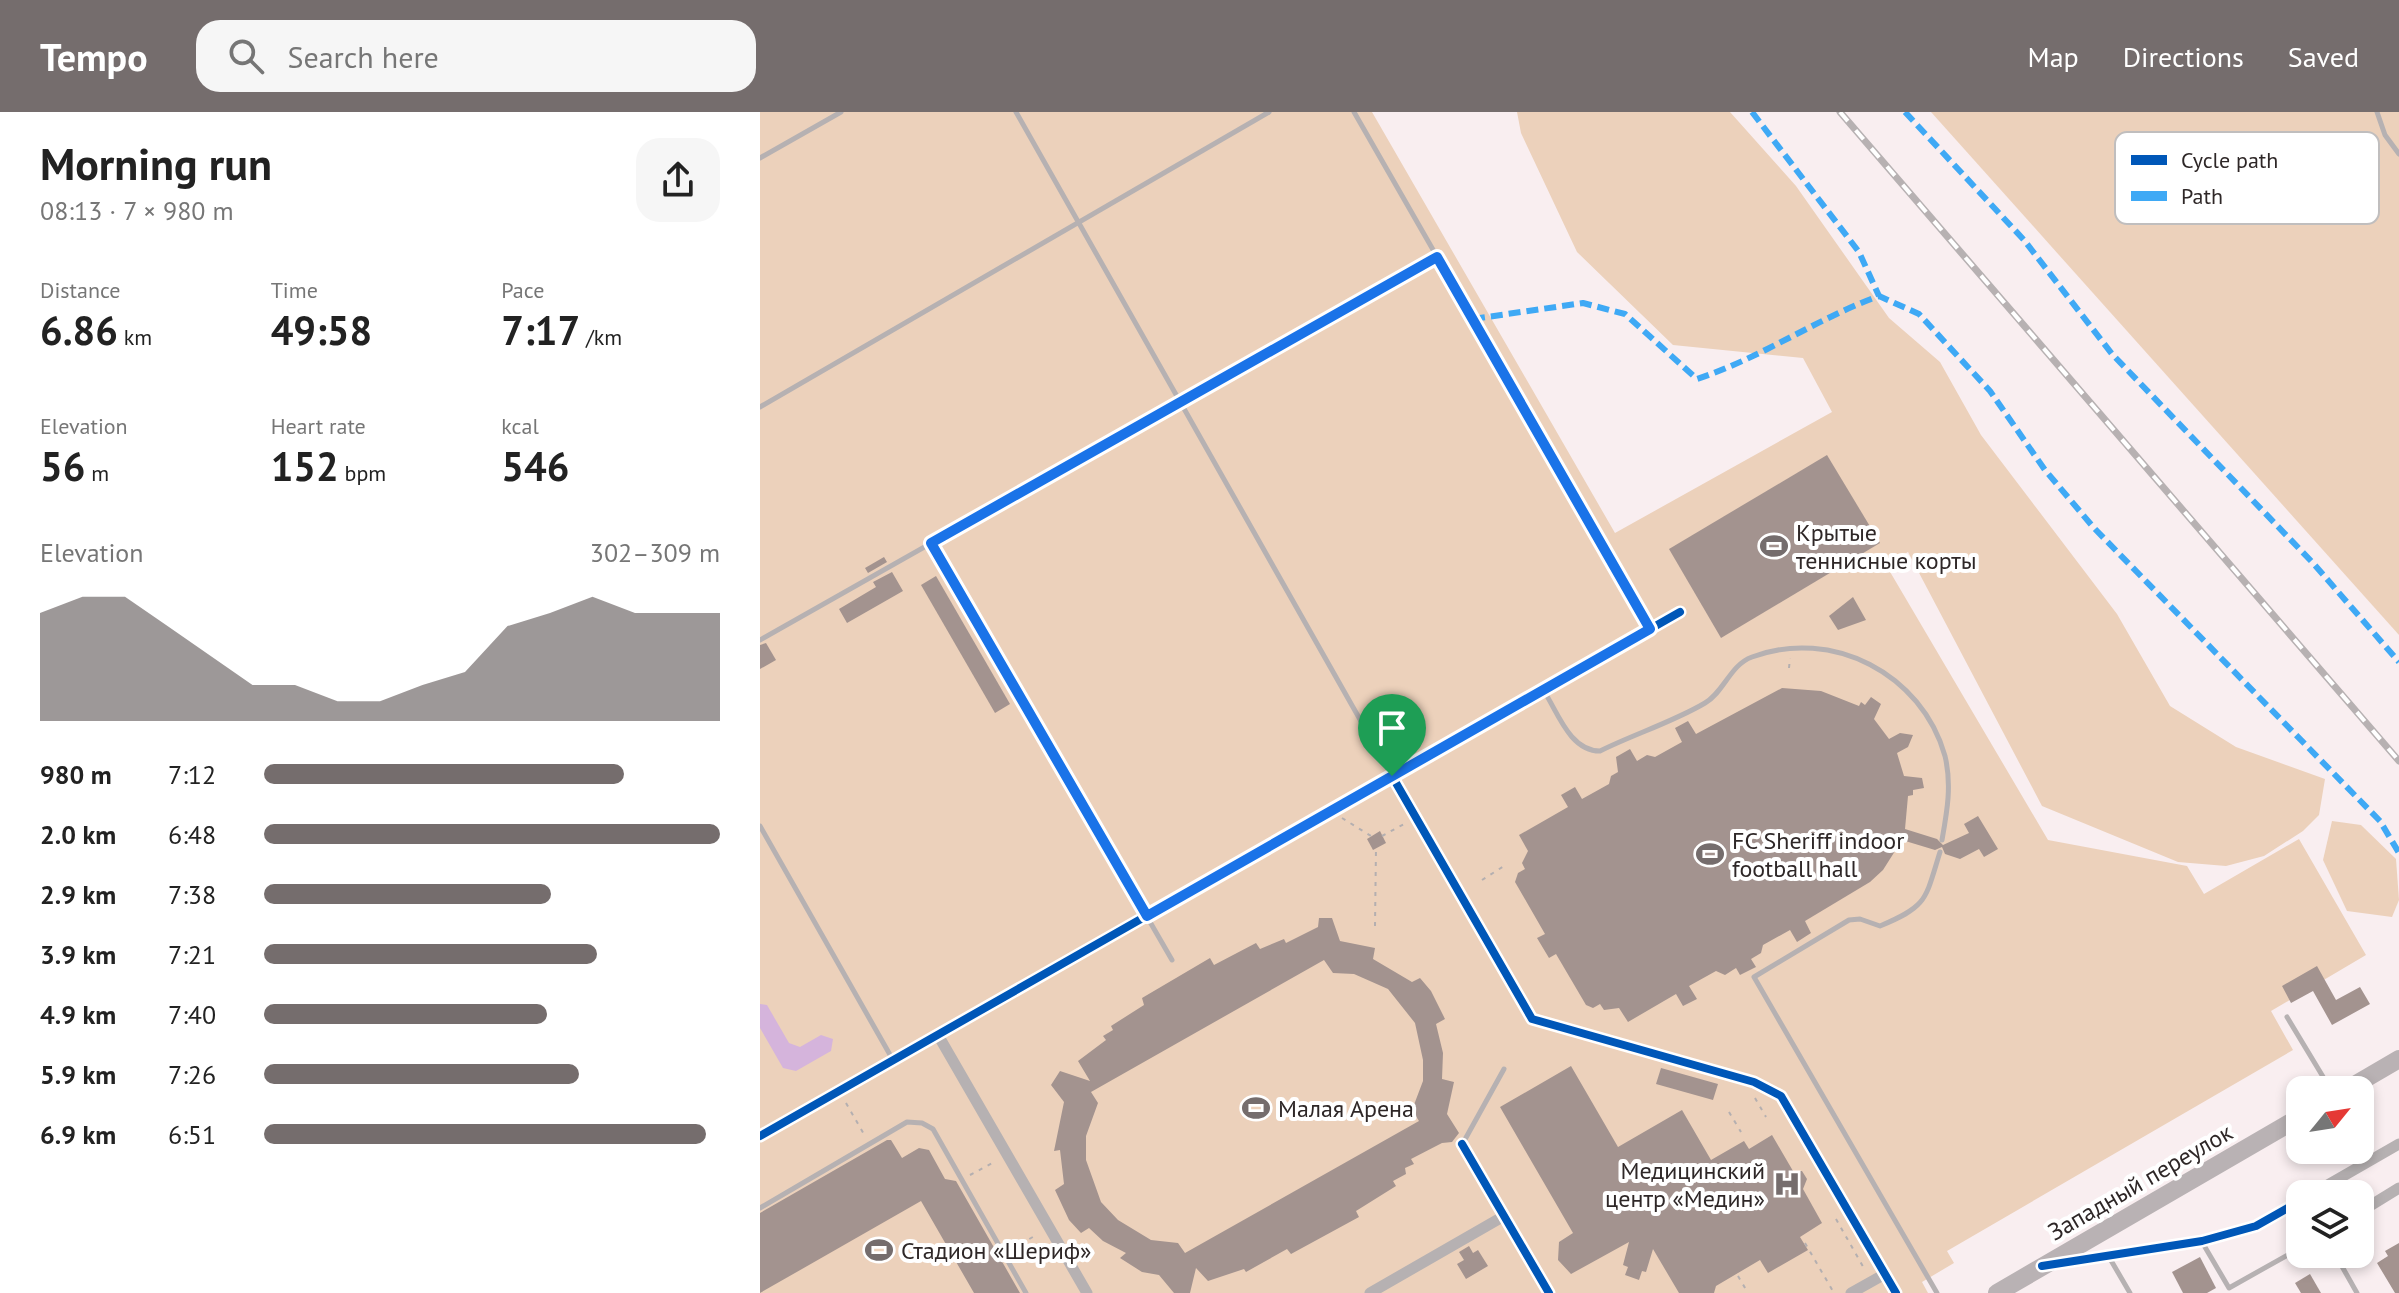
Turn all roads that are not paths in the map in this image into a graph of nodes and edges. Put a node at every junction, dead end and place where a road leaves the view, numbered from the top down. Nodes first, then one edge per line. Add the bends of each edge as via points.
1 (841, 112) edge
2 (1016, 112) edge
3 (1269, 112) edge
4 (1354, 112) edge
5 (2377, 112) edge
6 (2399, 154) edge
7 (760, 158) edge
8 (1078, 222) junction
9 (1437, 257) junction
10 (1180, 402) junction
11 (760, 407) edge
12 (931, 543) junction
13 (1680, 612) dead end
14 (1650, 629) junction
15 (760, 640) edge
16 (1543, 690) junction
17 (1392, 776) junction
18 (760, 826) edge
19 (1942, 840) dead end
20 (1940, 852) dead end
21 (1147, 916) junction
22 (1172, 960) dead end
23 (2287, 1017) dead end
24 (938, 1035) junction
25 (2399, 1059) edge
26 (893, 1061) junction
27 (1504, 1069) dead end
28 (2323, 1076) edge
29 (2370, 1076) edge
30 (2286, 1125) edge
31 (760, 1136) edge
32 (1462, 1144) joint
33 (2399, 1144) edge
34 (2336, 1180) edge
35 (2399, 1188) edge
36 (2374, 1203) edge
37 (760, 1208) edge
38 (2286, 1209) edge
39 (1504, 1216) junction
40 (2202, 1241) junction
41 (2109, 1256) junction
42 (2286, 1256) edge
43 (2042, 1266) junction
44 (2343, 1268) edge
45 (1885, 1274) junction
46 (2003, 1292) edge
47 (1026, 1293) edge
48 (1087, 1293) edge
49 (1370, 1293) edge
50 (1549, 1293) edge
51 (1851, 1293) edge
52 (1896, 1293) edge
53 (1937, 1293) edge
54 (2130, 1293) edge
55 (2357, 1293) edge

1 - 7 lane
2 - 8 lane
3 - 8 lane
4 - 9 lane
5 - 6 lane
8 - 10 lane
8 - 11 lane
9 - 10 lane
9 - 14 lane
10 - 12 lane
10 - 17 lane
12 - 15 lane
12 - 21 lane
13 - 14 street
14 - 16 street
16 - 17 street
16 - 19 lane via 1575,742 1582,749 1600,751 1706,703 1748,658 1780,648 1831,649 1874,664 1901,684 1926,714 1945,756 1950,795
17 - 21 street
17 - 45 street via 1532,1019 1754,1082 1781,1096
18 - 26 lane
20 - 53 lane via 1925,900 1909,914 1880,926 1849,920 1754,977
21 - 22 lane
21 - 24 street
23 - 28 lane
24 - 26 street
24 - 48 street
25 - 29 main road
26 - 31 street
27 - 32 lane
30 - 43 main road, Западный переулок
32 - 39 street
33 - 34 street
35 - 36 street
37 - 47 lane via 907,1122 922,1123 933,1129
38 - 40 street via 2256,1226
39 - 49 street
39 - 50 street
40 - 41 street
40 - 42 lane via 2229,1288
41 - 43 street
41 - 54 lane
43 - 46 main road, Западный переулок
44 - 55 lane
45 - 51 street
45 - 52 street

